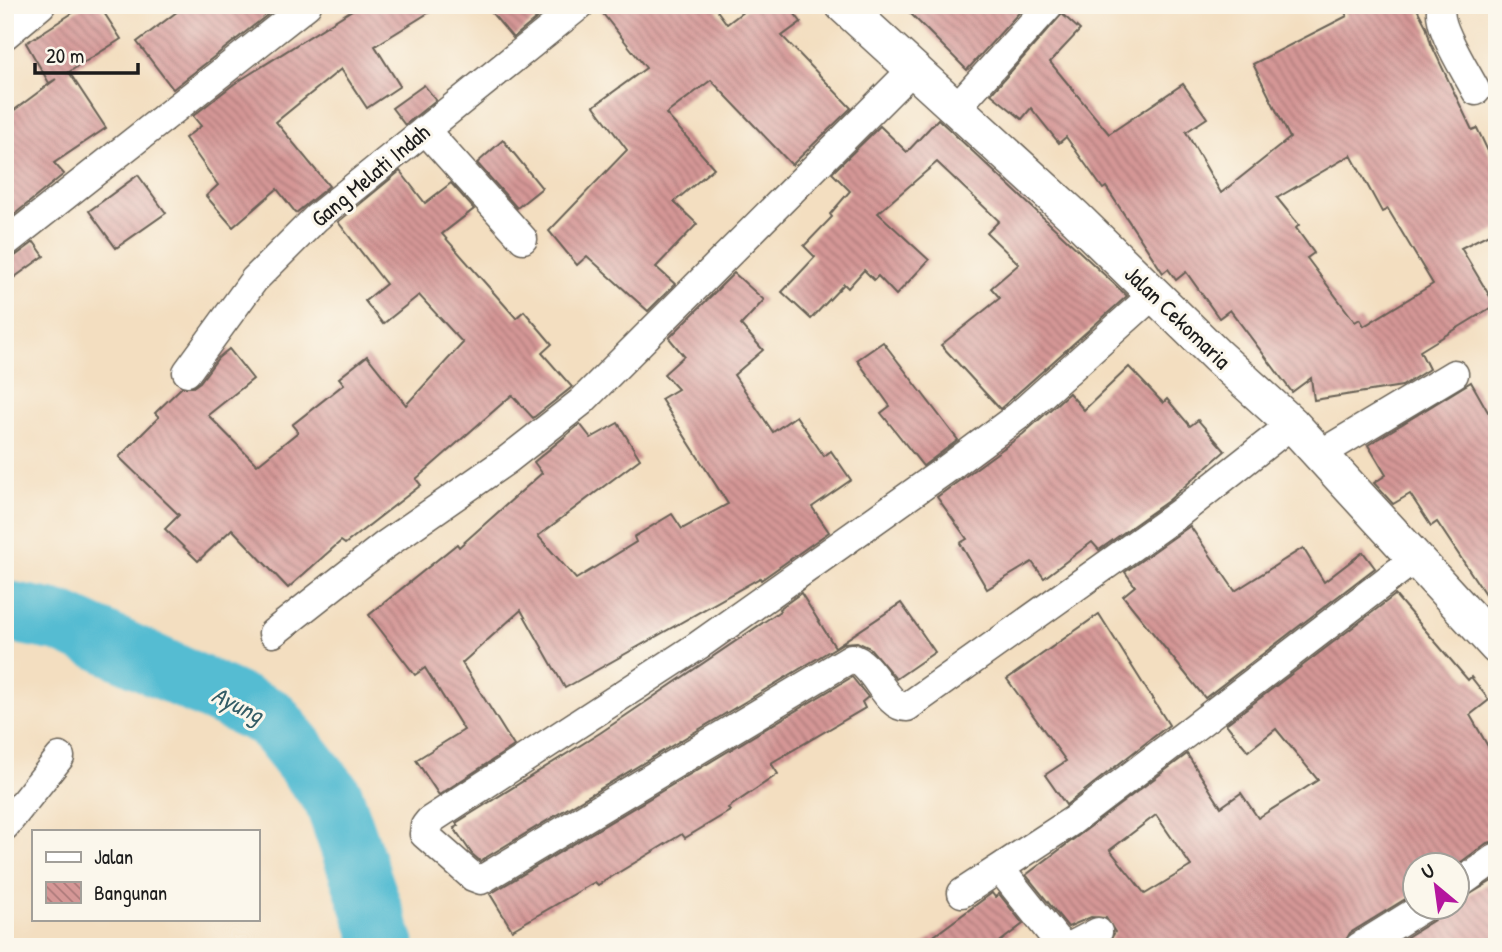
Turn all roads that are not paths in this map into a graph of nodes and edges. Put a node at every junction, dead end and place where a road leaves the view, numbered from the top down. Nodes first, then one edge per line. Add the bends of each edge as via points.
1 (41, 5) edge
2 (307, 5) edge
3 (580, 5) edge
4 (1049, 5) edge
5 (1442, 5) edge
6 (860, 10) edge
7 (5, 34) edge
8 (912, 70) junction
9 (1476, 91) dead end
10 (956, 109) junction
11 (425, 130) junction
12 (523, 239) dead end
13 (5, 243) edge
14 (1154, 294) junction
15 (187, 372) dead end
16 (1454, 374) dead end
17 (1292, 424) junction
18 (1322, 453) junction
19 (1417, 557) junction
20 (273, 633) dead end
21 (1492, 634) edge
22 (61, 757) dead end
23 (5, 826) edge
24 (1497, 857) edge
25 (1000, 869) junction
26 (1470, 877) edge
27 (962, 893) dead end
28 (1402, 920) edge
29 (1098, 932) dead end
30 (1068, 947) edge
31 (1359, 947) edge

1 - 7 street
2 - 13 street
3 - 11 street, Gang Melati Indah
4 - 10 street
5 - 9 street via 1439,13 1449,40
6 - 8 street, Jalan Cekomaria
8 - 10 street, Jalan Cekomaria
8 - 20 street via 581,402
10 - 14 street, Jalan Cekomaria
11 - 12 street
11 - 15 street, Gang Melati Indah via 316,218 254,280
14 - 17 street, Jalan Cekomaria
14 - 17 street via 997,432 698,645 429,821 424,834 481,880 851,658 863,664 897,705 907,707 1178,514
16 - 18 street
17 - 18 street, Jalan Cekomaria
18 - 19 street, Jalan Cekomaria
19 - 21 street, Jalan Cekomaria
19 - 25 street via 1072,821
22 - 23 street
24 - 26 street
25 - 27 street
25 - 30 street via 1056,939
28 - 31 street
29 - 30 street

